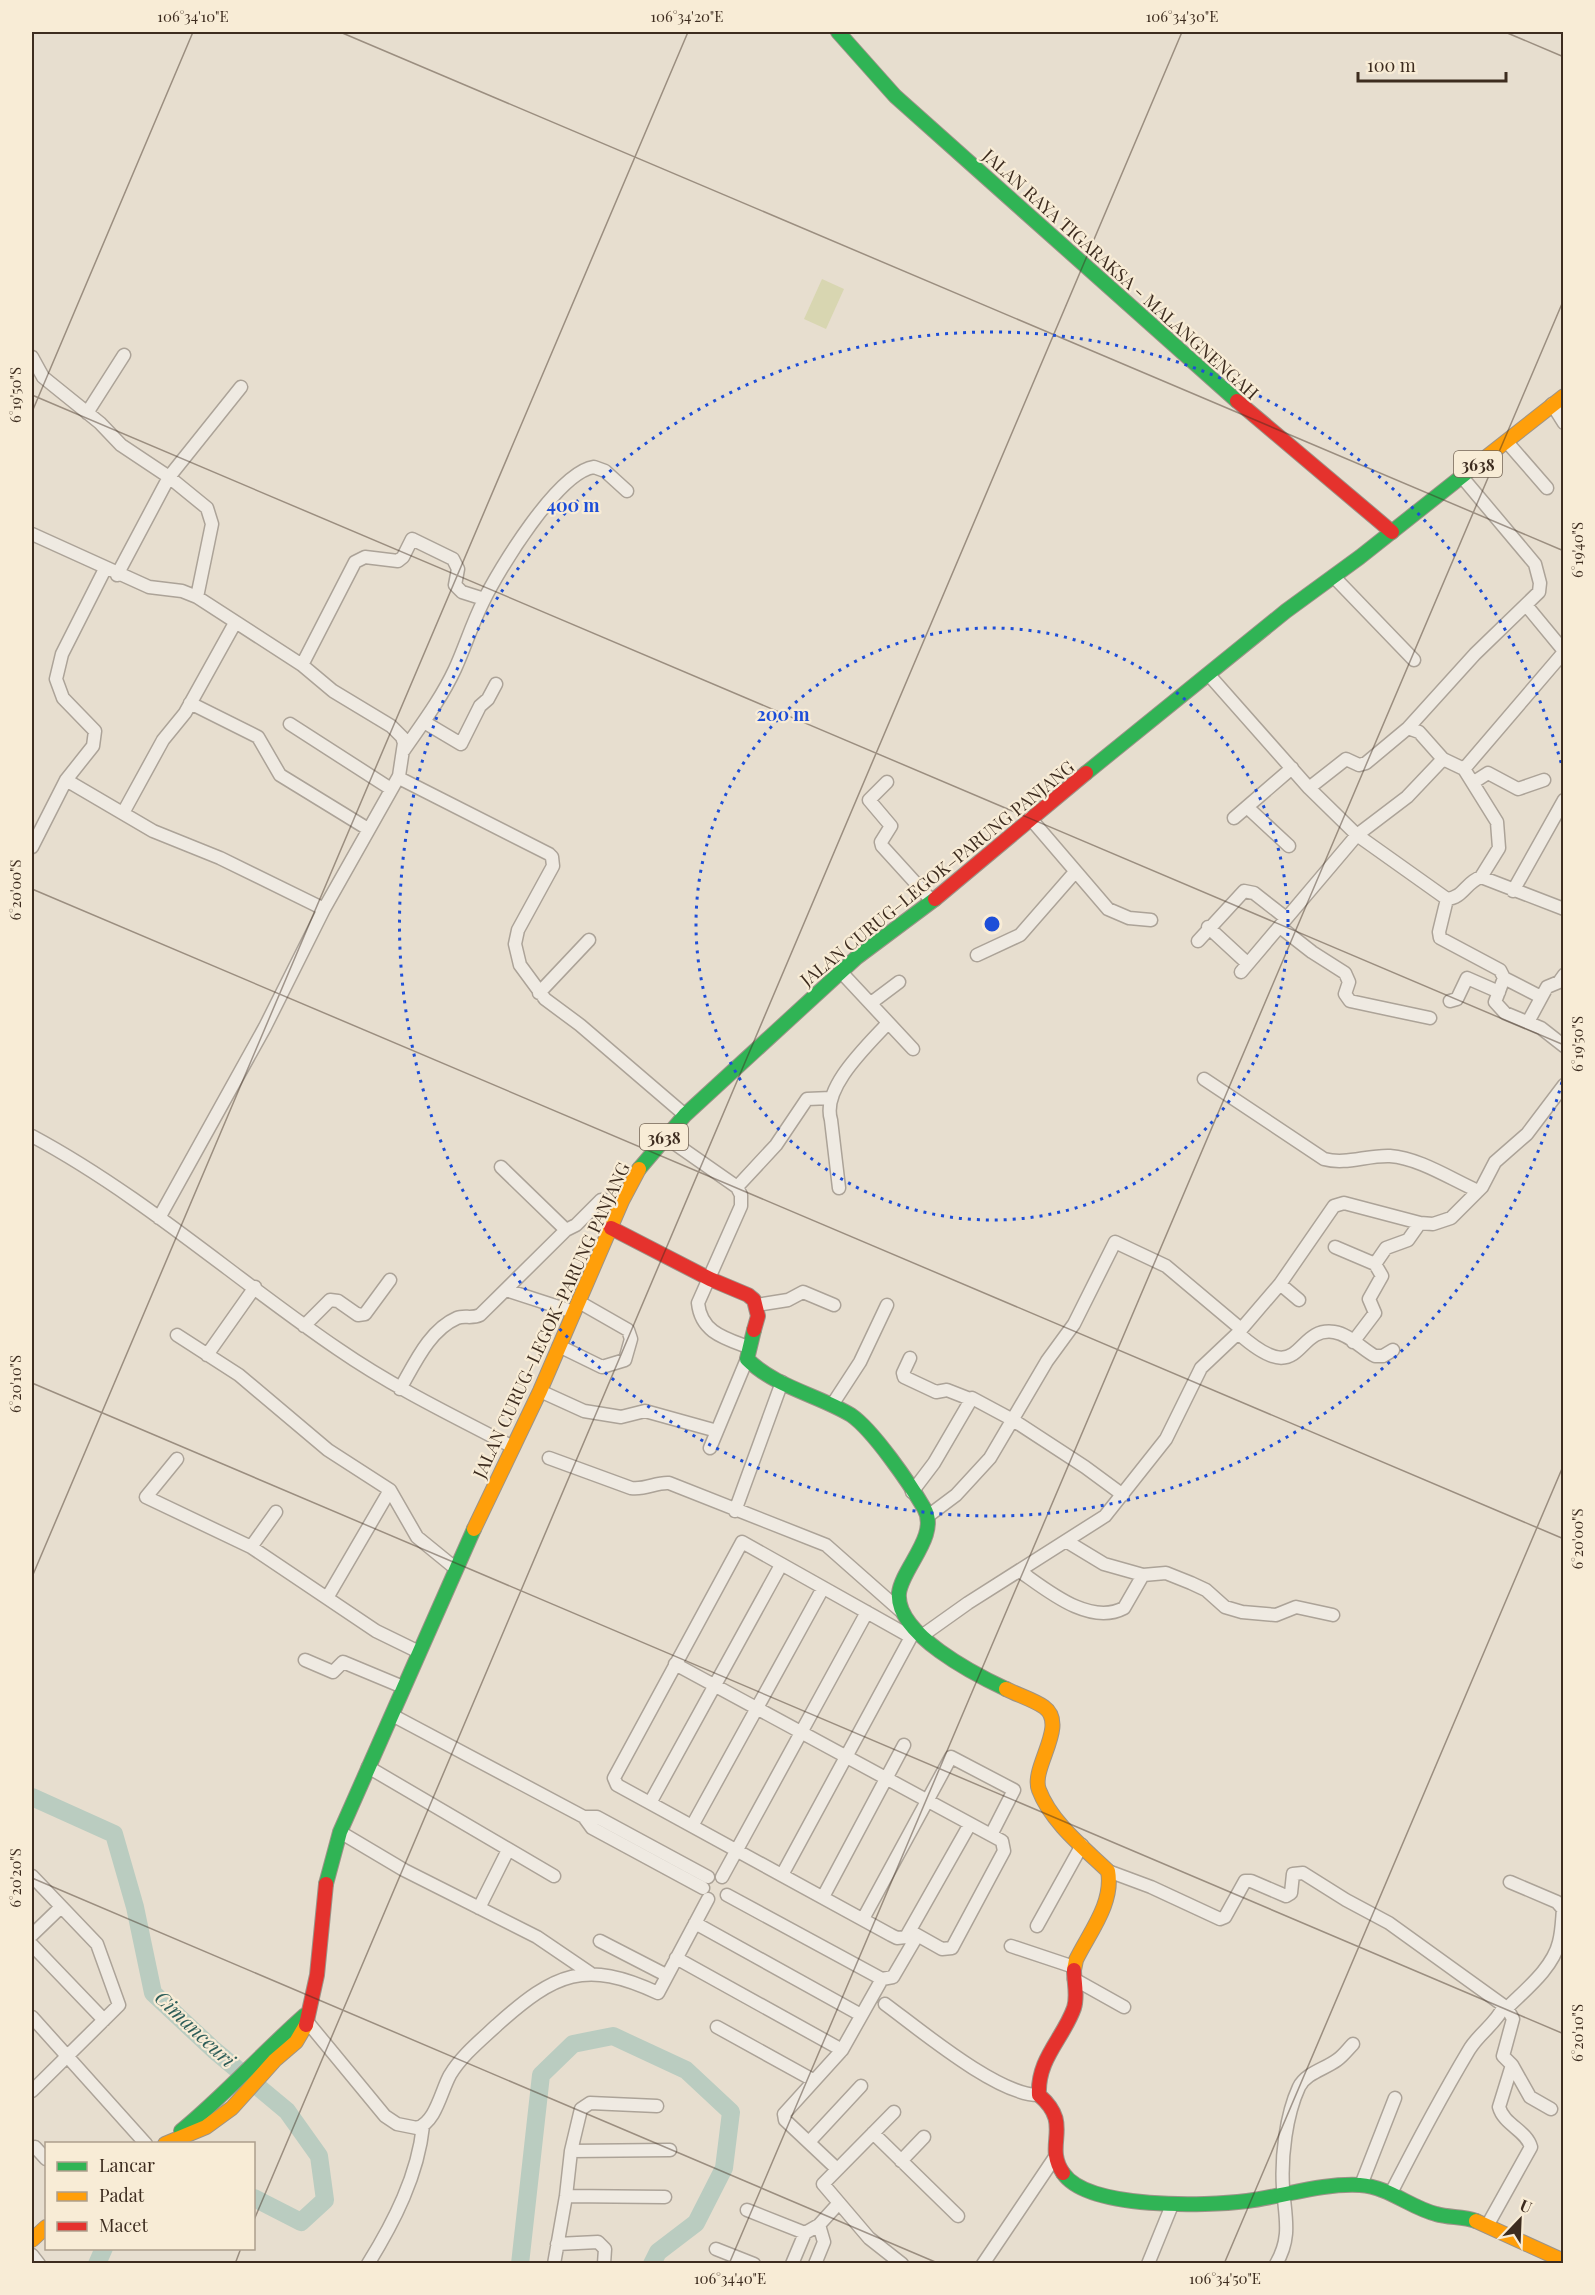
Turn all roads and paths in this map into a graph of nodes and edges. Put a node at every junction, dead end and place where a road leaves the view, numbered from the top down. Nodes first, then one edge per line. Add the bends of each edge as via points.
1 (838, 32) edge
2 (124, 355) dead end
3 (32, 357) edge
4 (240, 387) dead end
5 (1558, 400) edge
6 (87, 413) junction
7 (1563, 423) edge
8 (1507, 442) junction
9 (169, 477) junction
10 (1462, 477) junction
11 (1547, 488) dead end
12 (627, 491) dead end
13 (1392, 532) junction
14 (32, 534) edge
15 (111, 572) junction
16 (1334, 577) junction
17 (197, 597) junction
18 (484, 599) junction
19 (1526, 605) junction
20 (235, 623) junction
21 (1563, 652) edge
22 (1414, 660) dead end
23 (302, 665) junction
24 (1209, 675) junction
25 (496, 684) dead end
26 (190, 703) junction
27 (424, 722) junction
28 (290, 724) dead end
29 (1408, 728) junction
30 (404, 750) junction
31 (1443, 759) junction
32 (1292, 768) junction
33 (1464, 769) junction
34 (399, 776) junction
35 (66, 780) junction
36 (1544, 780) dead end
37 (887, 782) dead end
38 (1474, 782) junction
39 (1309, 788) junction
40 (391, 789) junction
41 (1563, 800) edge
42 (1247, 807) junction
43 (123, 813) junction
44 (1030, 818) junction
45 (1234, 818) dead end
46 (368, 829) junction
47 (1357, 836) junction
48 (33, 842) edge
49 (1289, 846) dead end
50 (1075, 872) junction
51 (1481, 877) junction
52 (1513, 891) junction
53 (1447, 899) junction
54 (932, 902) junction
55 (324, 909) junction
56 (1563, 909) edge
57 (1151, 920) dead end
58 (1283, 923) junction
59 (1208, 927) junction
60 (589, 940) dead end
61 (1198, 941) dead end
62 (977, 955) dead end
63 (841, 972) junction
64 (1563, 975) edge
65 (1504, 978) junction
66 (899, 982) dead end
67 (1499, 992) junction
68 (539, 993) junction
69 (1541, 997) junction
70 (1450, 1000) dead end
71 (871, 1003) junction
72 (1430, 1018) dead end
73 (1528, 1022) junction
74 (888, 1023) junction
75 (1563, 1046) edge
76 (913, 1049) dead end
77 (1204, 1079) dead end
78 (1563, 1085) edge
79 (831, 1098) junction
80 (685, 1115) junction
81 (32, 1136) edge
82 (664, 1136) junction
83 (501, 1167) dead end
84 (737, 1187) junction
85 (839, 1188) dead end
86 (1478, 1191) junction
87 (622, 1202) junction
88 (159, 1218) junction
89 (1420, 1222) junction
90 (610, 1228) junction
91 (566, 1230) junction
92 (1335, 1247) dead end
93 (1375, 1264) junction
94 (710, 1279) junction
95 (390, 1280) dead end
96 (1280, 1284) junction
97 (255, 1287) junction
98 (506, 1290) junction
99 (1299, 1300) dead end
100 (757, 1305) junction
101 (834, 1305) dead end
102 (887, 1305) dead end
103 (576, 1307) junction
104 (304, 1326) junction
105 (1240, 1331) junction
106 (177, 1335) dead end
107 (1353, 1342) junction
108 (559, 1346) junction
109 (1393, 1350) dead end
110 (748, 1353) junction
111 (207, 1355) junction
112 (910, 1358) dead end
113 (782, 1382) junction
114 (400, 1389) junction
115 (540, 1391) junction
116 (970, 1400) junction
117 (832, 1405) junction
118 (1013, 1420) junction
119 (717, 1431) junction
120 (513, 1447) junction
121 (710, 1449) dead end
122 (549, 1458) dead end
123 (177, 1459) dead end
124 (390, 1490) junction
125 (912, 1492) junction
126 (1123, 1495) junction
127 (735, 1511) junction
128 (276, 1512) dead end
129 (928, 1516) junction
130 (1066, 1540) junction
131 (251, 1547) junction
132 (781, 1565) junction
133 (455, 1568) junction
134 (1021, 1572) junction
135 (1143, 1575) junction
136 (823, 1588) junction
137 (327, 1598) junction
138 (867, 1612) junction
139 (903, 1613) junction
140 (1333, 1615) dead end
141 (923, 1635) junction
142 (419, 1652) junction
143 (305, 1660) dead end
144 (675, 1664) junction
145 (715, 1686) junction
146 (403, 1687) junction
147 (757, 1708) junction
148 (392, 1715) junction
149 (801, 1732) junction
150 (904, 1745) dead end
151 (846, 1757) junction
152 (368, 1767) junction
153 (887, 1779) junction
154 (927, 1800) junction
155 (650, 1803) junction
156 (970, 1824) junction
157 (692, 1826) junction
158 (340, 1832) junction
159 (991, 1835) junction
160 (1082, 1845) junction
161 (508, 1850) junction
162 (736, 1850) junction
163 (1108, 1871) junction
164 (782, 1875) junction
165 (32, 1876) edge
166 (554, 1876) dead end
167 (722, 1876) junction
168 (1510, 1882) dead end
169 (706, 1888) junction
170 (727, 1895) junction
171 (823, 1898) junction
172 (61, 1907) junction
173 (479, 1908) junction
174 (863, 1919) junction
175 (695, 1923) junction
176 (1037, 1926) dead end
177 (913, 1934) junction
178 (32, 1935) edge
179 (600, 1941) dead end
180 (32, 1946) edge
181 (1011, 1946) dead end
182 (676, 1958) junction
183 (590, 1973) junction
184 (1074, 1973) junction
185 (666, 1975) junction
186 (882, 1979) junction
187 (885, 2004) dead end
188 (1124, 2007) dead end
189 (1505, 2007) junction
190 (861, 2015) junction
191 (307, 2016) junction
192 (32, 2017) edge
193 (104, 2020) junction
194 (717, 2027) dead end
195 (1353, 2044) dead end
196 (842, 2050) junction
197 (68, 2055) junction
198 (1512, 2064) junction
199 (813, 2080) junction
200 (861, 2086) dead end
201 (32, 2091) edge
202 (1039, 2095) junction
203 (1395, 2098) dead end
204 (657, 2106) dead end
205 (1551, 2109) dead end
206 (894, 2112) dead end
207 (423, 2126) junction
208 (873, 2133) junction
209 (924, 2137) dead end
210 (144, 2142) edge
211 (169, 2142) edge
212 (809, 2142) junction
213 (35, 2147) dead end
214 (670, 2150) dead end
215 (571, 2151) junction
216 (1055, 2157) junction
217 (45, 2158) edge
218 (901, 2161) junction
219 (837, 2169) junction
220 (1361, 2185) junction
221 (1391, 2193) junction
222 (1284, 2195) junction
223 (566, 2196) junction
224 (665, 2197) dead end
225 (838, 2204) junction
226 (1172, 2205) junction
227 (747, 2211) dead end
228 (958, 2216) dead end
229 (819, 2225) junction
230 (1487, 2226) junction
231 (45, 2228) edge
232 (805, 2233) junction
233 (32, 2240) edge
234 (557, 2244) junction
235 (716, 2249) dead end
236 (32, 2255) edge
237 (1563, 2261) edge
238 (39, 2264) edge
239 (368, 2264) edge
240 (554, 2264) edge
241 (604, 2264) edge
242 (754, 2264) edge
243 (792, 2264) edge
244 (815, 2264) edge
245 (902, 2264) edge
246 (983, 2264) edge
247 (1148, 2264) edge
248 (1276, 2264) edge

1 - 13 main road, JALAN RAYA TIGARAKSA - MALANGNENGAH via 894,96 1221,387
2 - 6 street
3 - 6 street via 43,377
4 - 9 street
5 - 7 street
5 - 8 main road, JALAN CURUG–LEGOK–PARUNG PANJANG / 3638
6 - 9 street via 121,445
8 - 10 main road, JALAN CURUG–LEGOK–PARUNG PANJANG / 3638
8 - 11 street
9 - 15 street
9 - 17 street via 210,514 212,524
10 - 13 main road, JALAN CURUG–LEGOK–PARUNG PANJANG / 3638
10 - 19 street via 1534,564 1539,592
12 - 18 street via 599,469 588,468 573,477 542,509
13 - 16 main road, JALAN CURUG–LEGOK–PARUNG PANJANG / 3638
14 - 15 street
15 - 17 street via 149,587
15 - 35 street via 57,666 57,685 63,698 91,725 95,738
16 - 22 street
16 - 24 main road, JALAN CURUG–LEGOK–PARUNG PANJANG / 3638
17 - 20 street
18 - 23 street via 455,585 458,569 453,559 412,539 398,561 365,557 355,562
18 - 27 street via 455,668
19 - 21 street
19 - 29 street
20 - 23 street
20 - 26 street
21 - 33 street
23 - 30 street via 333,691 391,726 402,737
24 - 32 street
24 - 44 main road, JALAN CURUG–LEGOK–PARUNG PANJANG / 3638
25 - 27 street via 461,744
26 - 43 street via 163,740
26 - 46 street via 258,737 280,775
27 - 30 street
28 - 40 street
29 - 31 street via 1419,732
29 - 39 street via 1366,763 1359,765 1346,759
30 - 34 street
31 - 33 street
31 - 47 street via 1407,797
32 - 39 street
32 - 42 street
33 - 38 street
34 - 40 street
34 - 68 street via 552,857 550,875 526,913 515,944 520,964
35 - 43 street
35 - 48 street
36 - 38 street via 1518,789 1488,773
37 - 54 street via 869,800 891,826 882,846
38 - 51 street via 1500,832 1499,848
39 - 47 street
40 - 46 street
41 - 52 street
42 - 45 street
42 - 49 street
43 - 55 street via 153,831 220,858
44 - 50 street
44 - 54 main road, JALAN CURUG–LEGOK–PARUNG PANJANG / 3638
46 - 55 street
47 - 53 street
47 - 58 street
50 - 57 street via 1108,909 1129,918
50 - 62 street via 1020,935
51 - 52 street
51 - 53 street via 1474,879 1459,896
52 - 56 street
53 - 65 street via 1440,938 1500,970
54 - 63 main road, JALAN CURUG–LEGOK–PARUNG PANJANG / 3638
55 - 88 street via 265,1027
58 - 59 street via 1247,891 1240,893
58 - 59 street via 1244,968
58 - 72 street via 1312,952 1345,973 1349,979 1345,994 1350,1001
59 - 61 street
60 - 68 street
63 - 71 street
63 - 80 main road, JALAN CURUG–LEGOK–PARUNG PANJANG / 3638
64 - 69 street via 1559,982 1546,987
65 - 67 street
65 - 69 street
66 - 71 street
67 - 70 street via 1467,978 1457,999
67 - 73 street via 1495,1002 1500,1010
68 - 80 street
69 - 73 street
71 - 74 street
73 - 75 street
74 - 76 street
74 - 79 street via 851,1063
77 - 86 street via 1324,1159 1338,1162 1399,1157
78 - 86 street via 1527,1134 1495,1162
79 - 84 street via 807,1099 776,1145
79 - 85 street via 828,1111
80 - 82 main road, JALAN CURUG–LEGOK–PARUNG PANJANG / 3638
81 - 88 street via 94,1172
82 - 84 street
82 - 87 main road, JALAN CURUG–LEGOK–PARUNG PANJANG / 3638 via 641,1165
83 - 91 street
84 - 94 street via 741,1206
86 - 89 street via 1451,1218 1438,1223
87 - 90 main road, JALAN CURUG–LEGOK–PARUNG PANJANG / 3638
87 - 91 street via 601,1200
88 - 97 street
89 - 93 street via 1408,1240 1386,1248
89 - 96 street via 1337,1204
90 - 94 main road
90 - 103 main road, JALAN CURUG–LEGOK–PARUNG PANJANG / 3638
91 - 98 street
92 - 93 street
93 - 107 street via 1382,1276 1369,1299 1374,1316
94 - 100 main road via 748,1295
94 - 110 street via 698,1303 705,1326
95 - 104 street via 363,1315 330,1300
96 - 99 street
96 - 105 street
97 - 104 street
97 - 111 street
98 - 103 street
98 - 114 street via 480,1315 458,1317 434,1335
100 - 101 street via 788,1300 803,1292
100 - 110 main road via 758,1316
102 - 117 street via 860,1362
103 - 108 main road, JALAN CURUG–LEGOK–PARUNG PANJANG / 3638
103 - 108 street via 628,1330 631,1339 625,1360 602,1367
104 - 114 street
105 - 107 street via 1254,1346 1281,1359 1294,1356 1318,1334 1337,1332
105 - 118 street via 1166,1266 1116,1242 1074,1324 1052,1352
105 - 126 street via 1202,1368 1166,1439
106 - 111 street
107 - 109 street via 1377,1356
108 - 115 main road, JALAN CURUG–LEGOK–PARUNG PANJANG / 3638
110 - 113 main road via 753,1366
110 - 119 street
111 - 124 street via 250,1383 328,1450
112 - 116 street via 903,1376 936,1392 947,1390
113 - 117 main road
113 - 127 street
114 - 120 street
115 - 119 street via 584,1411 621,1417 645,1411
115 - 120 main road, JALAN CURUG–LEGOK–PARUNG PANJANG / 3638
116 - 118 street via 976,1399
116 - 125 street via 934,1463
117 - 125 main road via 852,1416 871,1434
118 - 126 street
118 - 129 street via 984,1466
119 - 121 street
120 - 133 main road, JALAN CURUG–LEGOK–PARUNG PANJANG / 3638
122 - 127 street via 632,1488 669,1482
123 - 131 street via 146,1497
124 - 133 street via 417,1537
124 - 137 street
125 - 129 main road
126 - 130 street via 1105,1516
127 - 139 street via 826,1545
128 - 131 street
129 - 139 main road via 927,1532 901,1585
130 - 134 street
130 - 135 street via 1104,1564
131 - 137 street
132 - 136 street
132 - 144 street via 742,1542
132 - 145 street
133 - 142 main road, JALAN CURUG–LEGOK–PARUNG PANJANG / 3638
134 - 135 street via 1067,1603 1105,1613 1124,1608
134 - 141 street
135 - 140 street via 1166,1573 1206,1590 1225,1607 1242,1612 1276,1615 1296,1607
136 - 138 street
136 - 147 street
137 - 142 street via 376,1631
138 - 149 street
138 - 151 street via 911,1637
139 - 141 main road
141 - 160 main road via 955,1664 1051,1713 1054,1724 1036,1786
142 - 146 main road, JALAN CURUG–LEGOK–PARUNG PANJANG / 3638
143 - 146 street via 333,1672 345,1662
144 - 145 street
144 - 155 street via 614,1778 617,1785
145 - 147 street
145 - 155 street
146 - 148 main road, JALAN CURUG–LEGOK–PARUNG PANJANG / 3638
147 - 149 street
147 - 157 street
148 - 152 main road, JALAN CURUG–LEGOK–PARUNG PANJANG / 3638
148 - 169 street via 584,1817 592,1828
149 - 151 street
149 - 162 street
150 - 153 street
151 - 153 street
151 - 164 street
152 - 158 main road, JALAN CURUG–LEGOK–PARUNG PANJANG / 3638
152 - 161 street
153 - 154 street
153 - 171 street
154 - 156 street
154 - 159 street via 951,1757 1014,1791
154 - 174 street
155 - 157 street
156 - 159 street
156 - 177 street
157 - 162 street
158 - 173 street
158 - 191 main road, JALAN CURUG–LEGOK–PARUNG PANJANG / 3638 via 324,1891 317,1975
159 - 177 street via 1002,1841 1004,1851 951,1948 942,1949
160 - 163 main road
160 - 176 street
161 - 166 street
161 - 173 street
162 - 164 street
162 - 167 street
163 - 184 main road via 1109,1890
163 - 189 street via 1220,1919 1225,1917 1245,1881 1286,1896 1291,1893 1293,1874 1303,1873 1389,1923
164 - 171 street
165 - 172 street
167 - 169 street
167 - 170 street via 729,1886
168 - 189 street via 1557,1902 1563,1909 1554,1954 1531,1985
169 - 170 street via 719,1901
169 - 175 street
170 - 186 street
171 - 174 street
172 - 178 street
172 - 193 street via 97,1944 119,2005
173 - 183 street via 537,1937
174 - 177 street via 897,1938
175 - 182 street
175 - 190 street
177 - 186 street via 893,1977
179 - 185 street
180 - 193 street
181 - 184 street
182 - 185 street
182 - 196 street
183 - 185 street via 628,1979 658,1993
183 - 207 street via 554,1982 516,2008 476,2044 451,2074 433,2114
184 - 188 street
184 - 202 main road via 1075,2007 1044,2062
186 - 190 street
187 - 202 street via 1015,2092
189 - 198 street via 1512,2016 1512,2025 1503,2056
189 - 221 street via 1471,2046
190 - 196 street
191 - 207 street via 385,2116 405,2127
191 - 211 main road via 264,2050 221,2098
191 - 211 main road, JALAN CURUG–LEGOK–PARUNG PANJANG / 3638 via 296,2042 232,2108 206,2127
192 - 197 street
193 - 197 street
194 - 199 street
195 - 222 street via 1336,2061 1300,2085 1286,2141
196 - 199 street
197 - 201 street
197 - 210 street
198 - 205 street via 1530,2097
198 - 230 street via 1498,2107 1531,2147
199 - 212 street via 784,2114 785,2120
200 - 212 street
202 - 216 main road via 1054,2105 1058,2115
203 - 220 street
204 - 215 street via 585,2105 578,2116
206 - 208 street
207 - 239 street via 420,2152 403,2197
208 - 218 street
208 - 219 street
209 - 218 street
212 - 219 street
213 - 217 street
214 - 215 street
215 - 223 street
216 - 226 main road via 1060,2170 1081,2188
216 - 246 street
218 - 228 street
219 - 225 street via 823,2184
220 - 221 main road
220 - 222 main road
221 - 230 main road via 1432,2213 1467,2218
222 - 226 main road
222 - 248 street via 1288,2236
223 - 224 street
223 - 234 street
225 - 229 street
225 - 245 street via 869,2238
226 - 247 street
227 - 232 street
229 - 232 street
229 - 244 street via 824,2242
230 - 237 main road
231 - 233 main road
232 - 243 street
234 - 240 street
234 - 241 street via 598,2242 605,2249
235 - 242 street
236 - 238 street

